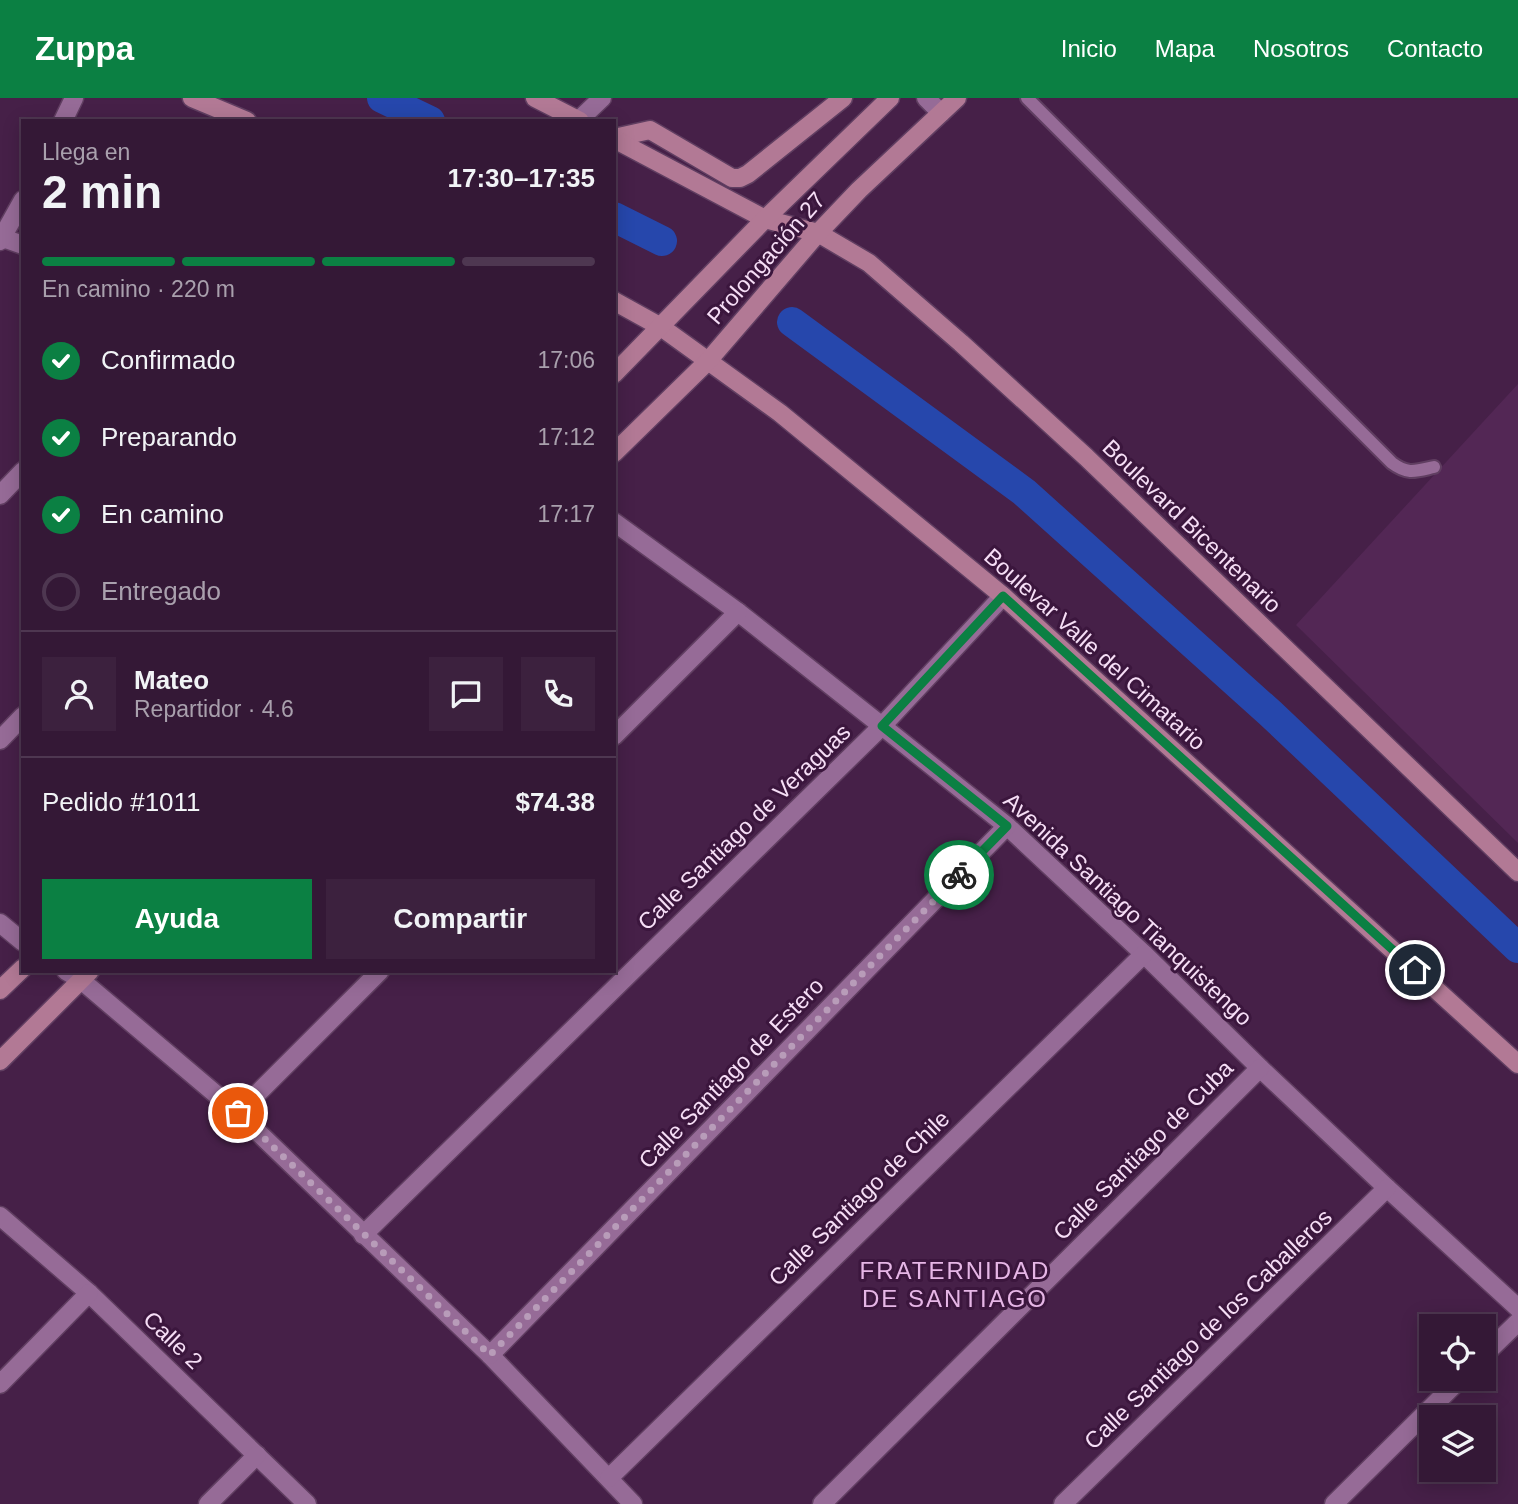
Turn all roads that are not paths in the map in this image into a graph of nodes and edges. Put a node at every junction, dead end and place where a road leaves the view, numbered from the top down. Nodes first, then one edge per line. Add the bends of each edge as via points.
1 (74, 98) edge
2 (192, 98) edge
3 (535, 98) edge
4 (601, 98) edge
5 (843, 98) edge
6 (890, 98) edge
7 (926, 98) edge
8 (957, 98) edge
9 (1027, 98) edge
10 (941, 113) junction
11 (64, 119) edge
12 (242, 119) edge
13 (575, 119) edge
14 (581, 119) edge
15 (616, 138) edge
16 (616, 139) edge
17 (21, 204) edge
18 (765, 219) junction
19 (818, 233) junction
20 (1, 239) edge
21 (21, 244) edge
22 (616, 302) edge
23 (661, 327) junction
24 (708, 361) junction
25 (616, 372) edge
26 (616, 451) edge
27 (1434, 467) dead end
28 (21, 473) edge
29 (0, 495) edge
30 (616, 523) edge
31 (1003, 596) junction
32 (738, 612) junction
33 (21, 718) edge
34 (882, 726) junction
35 (616, 734) edge
36 (0, 740) edge
37 (1007, 826) junction
38 (1518, 872) edge
39 (0, 923) edge
40 (21, 940) edge
41 (1144, 954) junction
42 (21, 970) edge
43 (378, 973) edge
44 (79, 974) edge
45 (0, 990) edge
46 (0, 1061) edge
47 (1518, 1064) edge
48 (1260, 1068) junction
49 (238, 1113) junction
50 (1387, 1188) junction
51 (0, 1216) edge
52 (363, 1235) junction
53 (89, 1293) junction
54 (1518, 1308) edge
55 (1518, 1322) edge
56 (1496, 1343) edge
57 (490, 1355) junction
58 (0, 1384) edge
59 (1448, 1391) edge
60 (257, 1455) junction
61 (609, 1478) junction
62 (208, 1504) edge
63 (307, 1504) edge
64 (633, 1504) edge
65 (822, 1504) edge
66 (1063, 1504) edge
67 (1334, 1504) edge

1 - 11 street
2 - 12 main road
3 - 13 main road
4 - 14 street
5 - 15 main road via 740,178 732,178 650,130
6 - 18 main road, Prolongación 27
7 - 10 street
8 - 10 main road, Prolongación 27
9 - 27 lane via 1392,463 1411,472
10 - 19 main road, Prolongación 27
16 - 18 main road
17 - 20 street
18 - 19 main road
18 - 23 main road, Prolongación 27
19 - 24 main road, Prolongación 27
19 - 38 main road, Boulevard Bicentenario via 869,263 980,360
20 - 21 street
22 - 23 main road, Boulevar Valle del Cimatario
23 - 24 main road, Boulevar Valle del Cimatario
23 - 25 main road, Prolongación 27
24 - 26 main road, Prolongación 27
24 - 31 main road, Boulevar Valle del Cimatario
28 - 29 street
30 - 32 street, Avenida Santiago Tianquistengo
31 - 34 street, Calle Santiago de Veraguas
31 - 47 main road, Boulevar Valle del Cimatario
32 - 34 street, Avenida Santiago Tianquistengo
32 - 35 street
33 - 36 street
34 - 37 street, Avenida Santiago Tianquistengo
34 - 52 street, Calle Santiago de Veraguas
37 - 41 street, Avenida Santiago Tianquistengo
37 - 57 street, Calle Santiago de Estero
39 - 40 street
41 - 48 street, Avenida Santiago Tianquistengo
41 - 61 street, Calle Santiago de Chile
42 - 45 main road
43 - 49 street
44 - 46 main road
44 - 49 street
48 - 50 street, Avenida Santiago Tianquistengo
48 - 65 street, Calle Santiago de Cuba
49 - 52 street
50 - 54 street, Avenida Santiago Tianquistengo
50 - 66 street, Calle Santiago de los Caballeros
51 - 53 street, Calle 2
52 - 57 street
53 - 58 street
53 - 60 street, Calle 2
55 - 56 street
57 - 61 street
59 - 67 street
60 - 62 street
60 - 63 street, Calle 2
61 - 64 street

